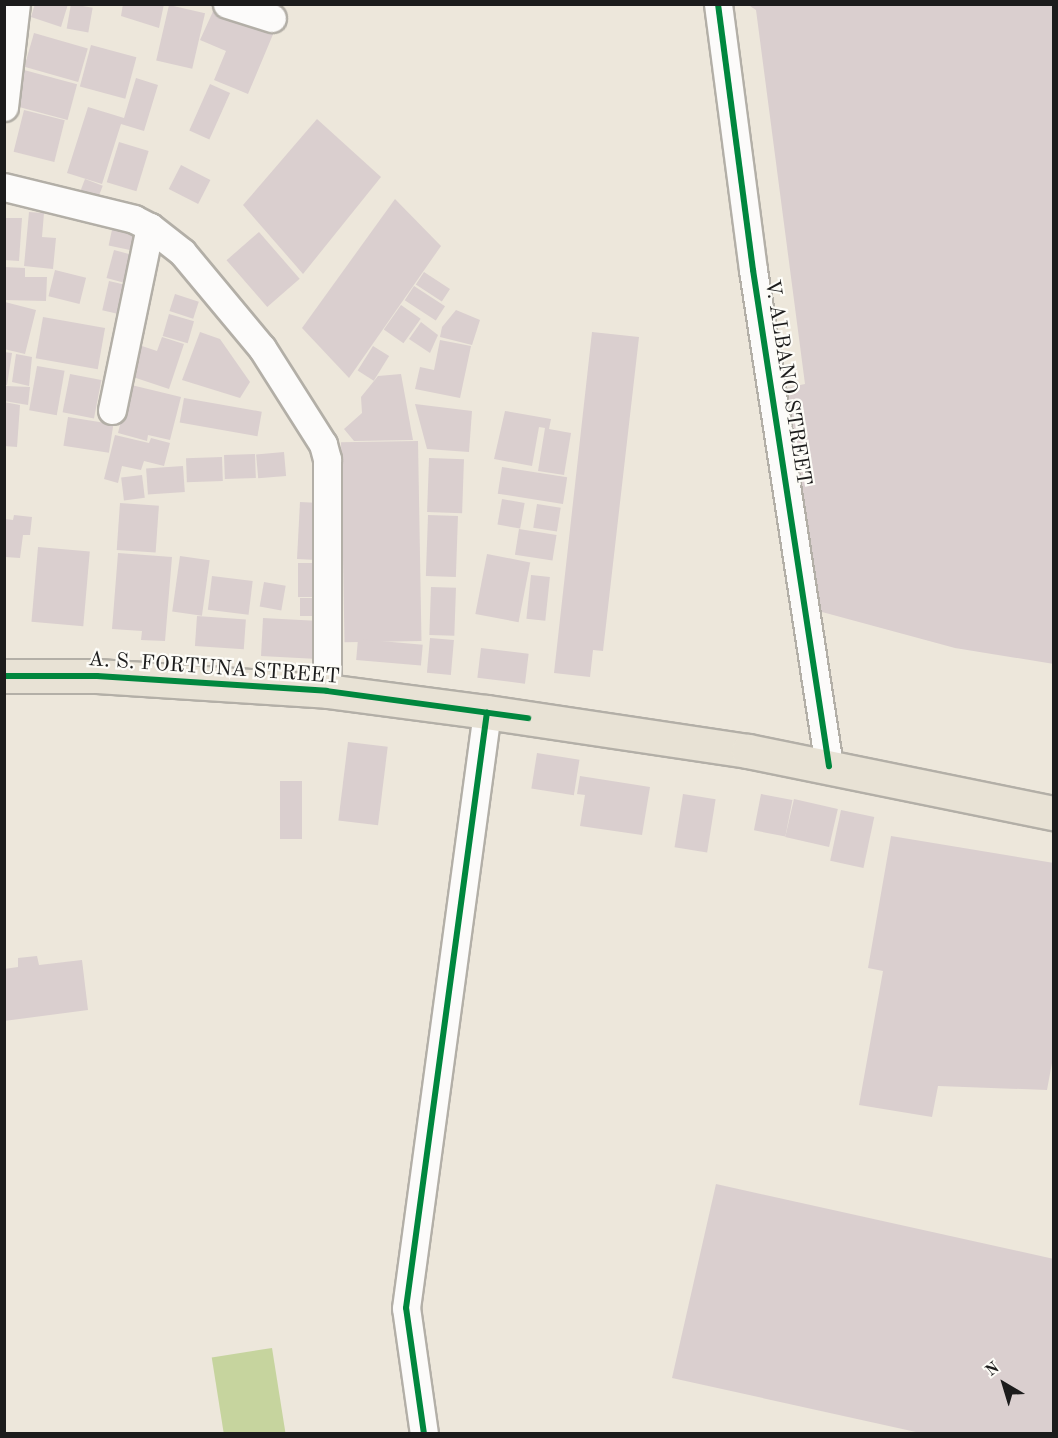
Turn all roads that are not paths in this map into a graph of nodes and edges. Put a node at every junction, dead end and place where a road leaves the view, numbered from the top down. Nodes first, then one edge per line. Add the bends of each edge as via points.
1 (15, 4) edge
2 (227, 4) edge
3 (718, 4) edge
4 (272, 18) dead end
5 (4, 107) edge
6 (4, 187) edge
7 (150, 227) junction
8 (112, 410) dead end
9 (4, 676) edge
10 (327, 691) junction
11 (487, 711) junction
12 (829, 766) junction
13 (1053, 813) edge
14 (424, 1434) edge

1 - 5 street
2 - 4 street
3 - 12 street, V. ALBANO STREET via 753,270
6 - 7 street via 134,219
7 - 8 street
7 - 10 street via 182,252 262,348 323,444 329,503
9 - 10 main road, A. S. FORTUNA STREET via 97,676
10 - 11 main road, A. S. FORTUNA STREET
11 - 12 main road, A. S. FORTUNA STREET
11 - 14 street via 405,1308
12 - 13 main road, A. S. FORTUNA STREET

